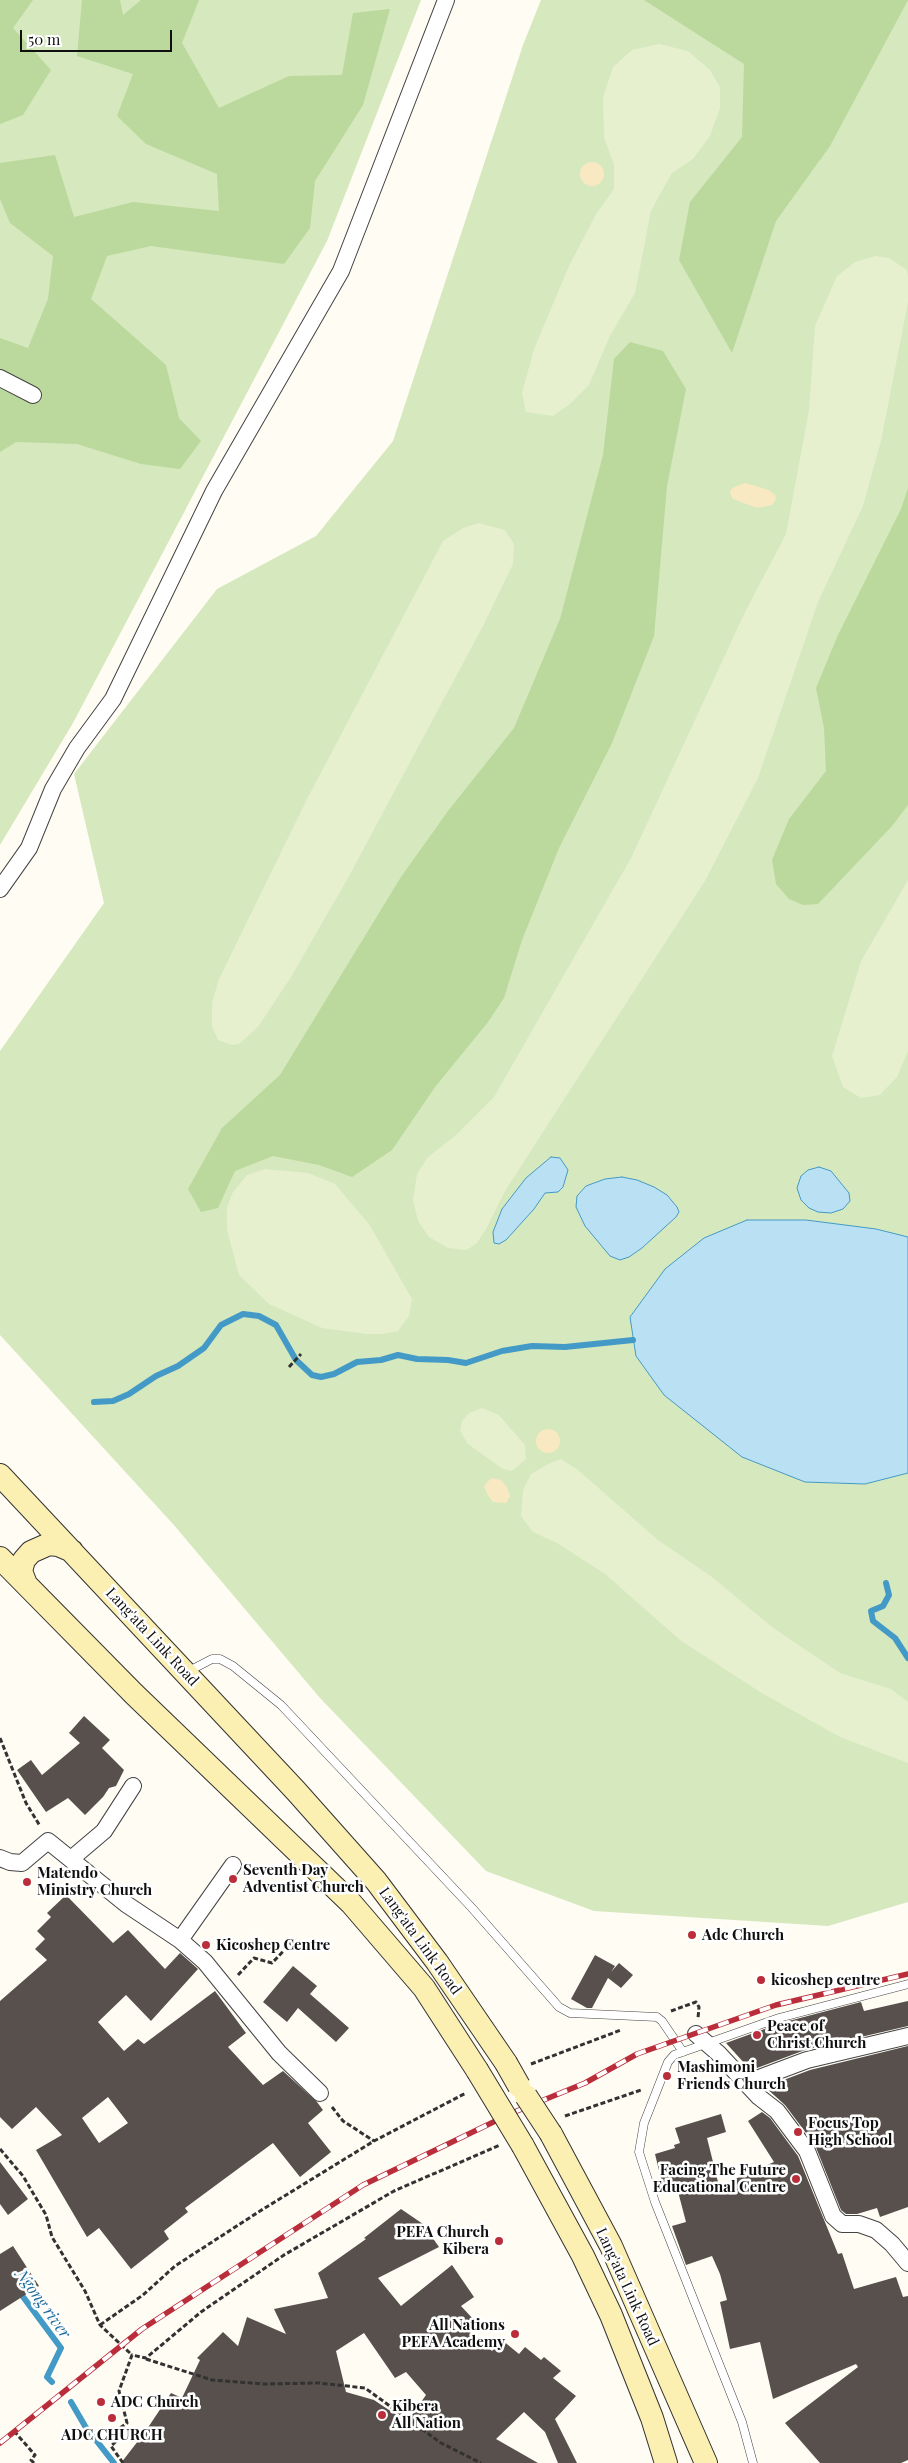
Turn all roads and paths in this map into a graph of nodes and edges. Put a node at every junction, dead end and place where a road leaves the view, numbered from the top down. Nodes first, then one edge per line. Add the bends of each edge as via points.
1 (446, 0) edge
2 (0, 378) edge
3 (33, 395) dead end
4 (0, 889) edge
5 (301, 1354) dead end
6 (289, 1367) dead end
7 (0, 1474) edge
8 (72, 1551) junction
9 (0, 1558) edge
10 (26, 1584) junction
11 (185, 1673) junction
12 (0, 1738) edge
13 (133, 1786) dead end
14 (48, 1841) junction
15 (0, 1858) edge
16 (70, 1859) junction
17 (234, 1865) dead end
18 (295, 1939) dead end
19 (180, 1940) junction
20 (908, 1984) edge
21 (226, 1989) junction
22 (656, 2017) junction
23 (622, 2030) dead end
24 (908, 2036) edge
25 (702, 2039) junction
26 (683, 2052) junction
27 (516, 2064) junction
28 (662, 2077) junction
29 (476, 2080) junction
30 (746, 2083) junction
31 (320, 2093) joint
32 (556, 2126) junction
33 (374, 2141) junction
34 (516, 2144) junction
35 (0, 2149) edge
36 (908, 2263) edge
37 (100, 2325) junction
38 (132, 2355) junction
39 (146, 2358) junction
40 (14, 2431) dead end
41 (34, 2463) edge
42 (123, 2463) edge
43 (481, 2463) edge
44 (666, 2463) edge
45 (706, 2463) edge
46 (753, 2463) edge

1 - 4 street via 341,271 214,491 112,699 77,748 58,781 29,848
2 - 3 street
5 - 6 path
7 - 8 main road, Lang'ata Link Road
8 - 10 main road via 49,1544 31,1552 21,1571
8 - 11 main road, Lang'ata Link Road
9 - 10 main road, Lang'ata Link Road
10 - 29 main road, Lang'ata Link Road via 134,1694 352,1903 424,1988
11 - 22 lane via 212,1659 220,1659 281,1705 472,1908 559,2008 570,2013
11 - 27 main road, Lang'ata Link Road via 376,1881
12 - 14 path via 26,1803
13 - 16 street via 104,1831
14 - 15 street via 22,1863
14 - 16 street
16 - 19 street via 126,1904
17 - 19 street
18 - 21 path via 272,1963 256,1958 251,1960
19 - 21 street via 205,1962
20 - 25 lane
21 - 31 street via 279,2053
22 - 25 path via 696,2002
22 - 26 lane
23 - 27 path
24 - 30 street via 807,2060
25 - 26 lane
25 - 30 street
26 - 28 lane via 674,2055
27 - 32 main road, Lang'ata Link Road, bridge via 526,2096
28 - 32 path via 636,2094
28 - 46 lane via 644,2123 638,2152 742,2422
29 - 33 path
29 - 34 main road, Lang'ata Link Road, bridge
30 - 36 street via 776,2111 807,2151 833,2216 842,2224 859,2224 876,2230
31 - 33 path via 344,2121
32 - 45 main road, Lang'ata Link Road
33 - 37 path via 175,2266 143,2295
34 - 39 path via 394,2191 284,2255 201,2312
34 - 44 main road, Lang'ata Link Road via 583,2256 611,2315 649,2409
35 - 37 path via 23,2176 46,2215 52,2237 85,2291
37 - 38 path
38 - 39 path
38 - 42 path via 119,2391 127,2423 120,2428 123,2435 111,2446
39 - 43 path via 212,2380 264,2384 318,2383 365,2388 441,2443
40 - 41 path via 35,2455 31,2460

